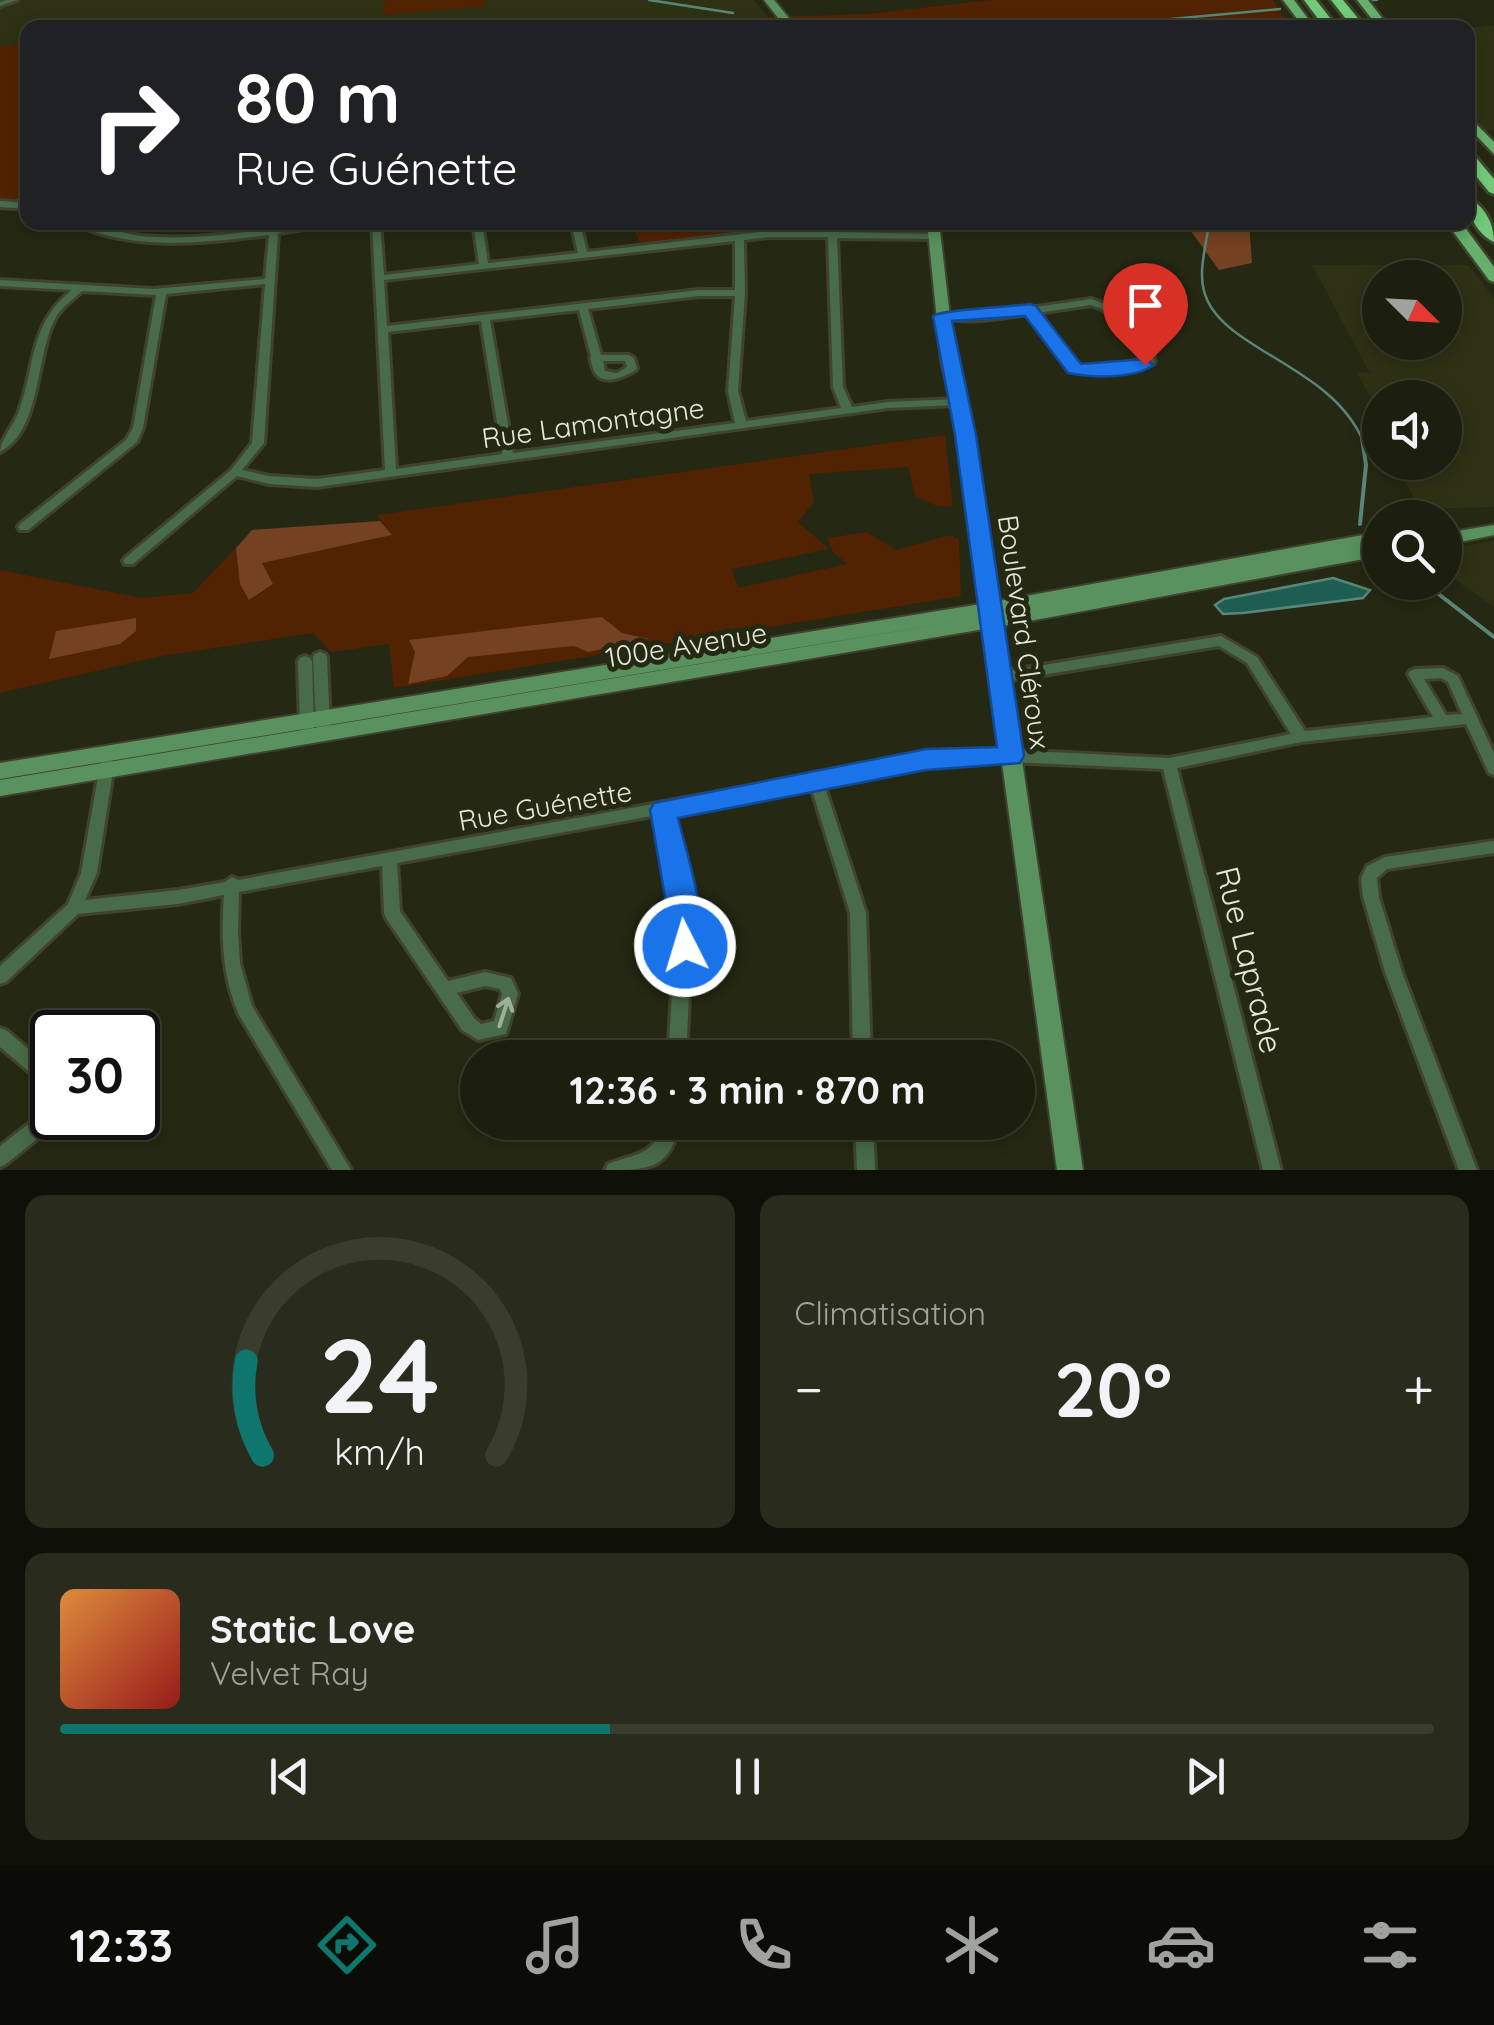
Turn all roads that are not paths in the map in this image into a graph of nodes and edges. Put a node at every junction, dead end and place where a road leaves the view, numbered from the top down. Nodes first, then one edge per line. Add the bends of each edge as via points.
1 (14, 0) edge
2 (769, 0) edge
3 (1288, 0) edge
4 (1310, 0) edge
5 (1338, 0) edge
6 (1362, 0) edge
7 (0, 4) edge
8 (785, 20) edge
9 (1304, 20) edge
10 (1326, 20) edge
11 (1354, 20) edge
12 (1378, 20) edge
13 (1475, 128) edge
14 (1494, 150) edge
15 (1475, 166) edge
16 (1494, 189) edge
17 (1475, 212) edge
18 (97, 230) edge
19 (239, 230) edge
20 (274, 230) edge
21 (377, 230) edge
22 (478, 230) edge
23 (577, 230) edge
24 (822, 230) edge
25 (832, 230) edge
26 (933, 230) edge
27 (1459, 230) edge
28 (1494, 237) edge
29 (738, 238) junction
30 (584, 256) junction
31 (484, 266) junction
32 (1494, 277) edge
33 (381, 278) junction
34 (270, 280) junction
35 (0, 284) edge
36 (77, 291) junction
37 (161, 292) junction
38 (740, 293) junction
39 (583, 307) junction
40 (1030, 310) junction
41 (942, 316) junction
42 (485, 318) junction
43 (384, 329) junction
44 (596, 358) dead end
45 (958, 402) junction
46 (848, 410) junction
47 (741, 425) junction
48 (0, 449) edge
49 (508, 457) junction
50 (235, 472) junction
51 (391, 473) junction
52 (1494, 518) edge
53 (1462, 523) edge
54 (24, 527) dead end
55 (1494, 530) edge
56 (1462, 535) edge
57 (1362, 542) edge
58 (1362, 553) edge
59 (129, 561) dead end
60 (989, 615) junction
61 (312, 659) dead end
62 (1000, 677) junction
63 (1470, 718) junction
64 (1441, 719) junction
65 (315, 726) junction
66 (1301, 737) junction
67 (1011, 756) junction
68 (107, 761) junction
69 (1168, 764) junction
70 (1494, 769) edge
71 (0, 770) edge
72 (816, 780) junction
73 (0, 788) edge
74 (663, 810) junction
75 (1494, 846) edge
76 (388, 859) junction
77 (232, 884) junction
78 (74, 908) junction
79 (0, 977) edge
80 (444, 989) dead end
81 (0, 1036) edge
82 (678, 1040) edge
83 (862, 1040) edge
84 (30, 1061) edge
85 (30, 1133) edge
86 (668, 1140) edge
87 (865, 1140) edge
88 (0, 1158) edge
89 (342, 1170) edge
90 (614, 1170) edge
91 (866, 1170) edge
92 (1070, 1170) edge
93 (1272, 1170) edge
94 (1468, 1170) edge

1 - 7 street
2 - 8 street
3 - 9 main road
4 - 10 highway
5 - 11 highway
6 - 12 main road
13 - 14 main road
15 - 16 highway
17 - 28 highway
18 - 19 street via 151,240
20 - 34 street
21 - 33 street
22 - 31 street
23 - 30 street
24 - 29 street
25 - 46 street via 838,387
26 - 41 street, Boulevard Cléroux
27 - 32 main road
29 - 30 street
29 - 38 street
30 - 31 street
31 - 33 street
33 - 43 street
34 - 37 street
34 - 50 street via 262,428
35 - 36 street
36 - 37 street
36 - 48 street via 52,315 16,433
37 - 54 street via 132,442
38 - 39 street
38 - 47 street via 733,391
39 - 42 street
39 - 44 street
40 - 40 street via 1110,306 1150,361 1096,372 1075,369
40 - 41 street
41 - 45 street, Boulevard Cléroux
42 - 43 street
42 - 49 street
43 - 51 street
45 - 46 street, Rue Lamontagne
45 - 60 street, Boulevard Cléroux
46 - 47 street, Rue Lamontagne
47 - 49 street, Rue Lamontagne
49 - 51 street, Rue Lamontagne
50 - 51 street, Rue Lamontagne via 317,484
50 - 59 street
52 - 53 street
55 - 56 street
57 - 60 street, 100e Avenue
58 - 60 street, 100e Avenue
60 - 62 street, Boulevard Cléroux
60 - 65 street, 100e Avenue
61 - 65 street
62 - 66 street via 1221,641 1252,660
62 - 67 street, Boulevard Cléroux
63 - 64 street, Rue Guénette
63 - 64 street via 1452,679 1415,674
63 - 70 street
64 - 66 street, Rue Guénette
65 - 68 street, 100e Avenue
66 - 69 street, Rue Guénette
67 - 69 street, Rue Guénette
67 - 72 street, Rue Guénette via 926,760
67 - 92 street, Boulevard Cléroux
68 - 71 street, 100e Avenue
68 - 73 street, 100e Avenue
68 - 78 street via 89,873
69 - 93 street, Rue Laprade
72 - 74 street, Rue Guénette
72 - 83 street via 858,913
74 - 76 street, Rue Guénette
74 - 82 street via 684,912
75 - 94 street via 1385,863 1368,881
76 - 77 street, Rue Guénette
76 - 80 street via 392,913
77 - 78 street, Rue Guénette via 134,904
77 - 89 street via 228,952 234,983
78 - 79 street
81 - 84 street
85 - 88 street
86 - 90 street via 657,1156
87 - 91 street

